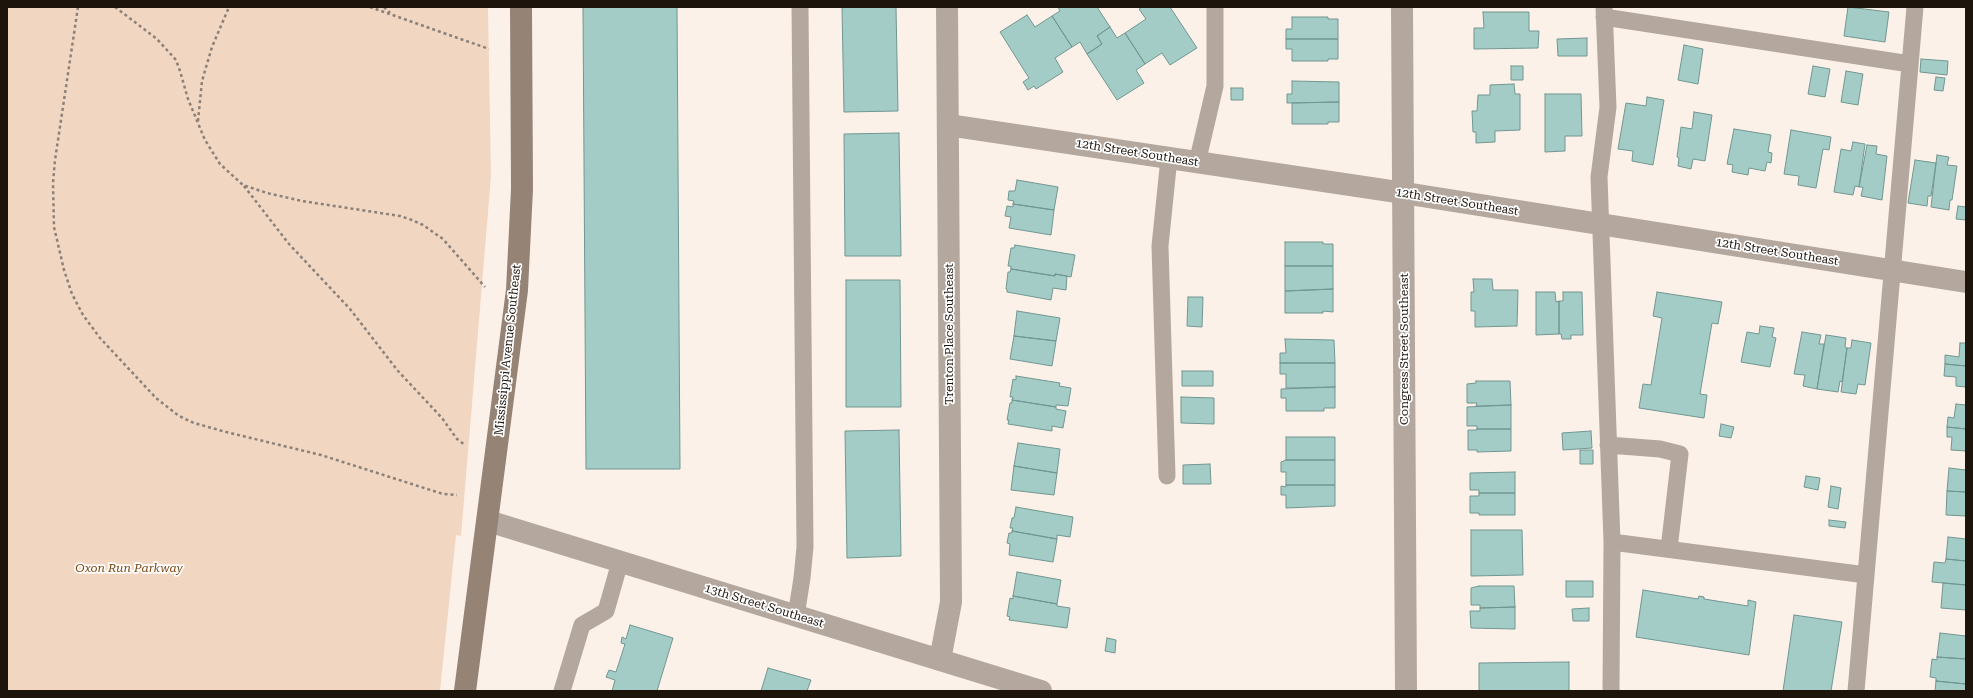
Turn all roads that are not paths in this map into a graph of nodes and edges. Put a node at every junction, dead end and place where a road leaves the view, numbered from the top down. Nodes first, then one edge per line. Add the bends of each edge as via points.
1 (521, 7) edge
2 (800, 7) edge
3 (947, 7) edge
4 (1215, 7) edge
5 (1402, 7) edge
6 (1914, 7) edge
7 (1604, 12) edge
8 (1910, 64) junction
9 (948, 125) junction
10 (1169, 158) junction
11 (1198, 163) junction
12 (1404, 193) junction
13 (1601, 225) junction
14 (1892, 270) junction
15 (1966, 282) edge
16 (1608, 445) junction
17 (1167, 476) dead end
18 (488, 521) junction
19 (1612, 542) junction
20 (1669, 549) junction
21 (620, 562) junction
22 (1866, 575) junction
23 (796, 616) junction
24 (940, 660) junction
25 (465, 691) edge
26 (562, 691) edge
27 (1041, 691) edge
28 (1406, 691) edge
29 (1611, 691) edge
30 (1856, 691) edge

1 - 18 main road, Mississippi Avenue Southeast via 522,189 517,290
2 - 23 lane via 805,547
3 - 9 street, Trenton Place Southeast
4 - 11 lane via 1215,86
5 - 12 street, Congress Street Southeast
6 - 8 lane
7 - 8 lane
7 - 13 lane via 1608,107 1598,177
8 - 14 lane
9 - 10 street, 12th Street Southeast
9 - 24 street, Trenton Place Southeast via 951,602
10 - 11 street, 12th Street Southeast
10 - 17 lane via 1160,246
11 - 12 street, 12th Street Southeast
12 - 13 street, 12th Street Southeast
12 - 28 street, Congress Street Southeast
13 - 14 street, 12th Street Southeast
13 - 16 lane
14 - 15 street, 12th Street Southeast
14 - 22 lane
16 - 19 lane
16 - 20 lane via 1660,449 1680,454
18 - 21 street, 13th Street Southeast
18 - 25 main road, Mississippi Avenue Southeast
19 - 20 lane
19 - 29 lane
20 - 22 lane
21 - 23 street, 13th Street Southeast
21 - 26 lane via 606,611 582,625
22 - 30 lane
23 - 24 street, 13th Street Southeast
24 - 27 street, 13th Street Southeast

